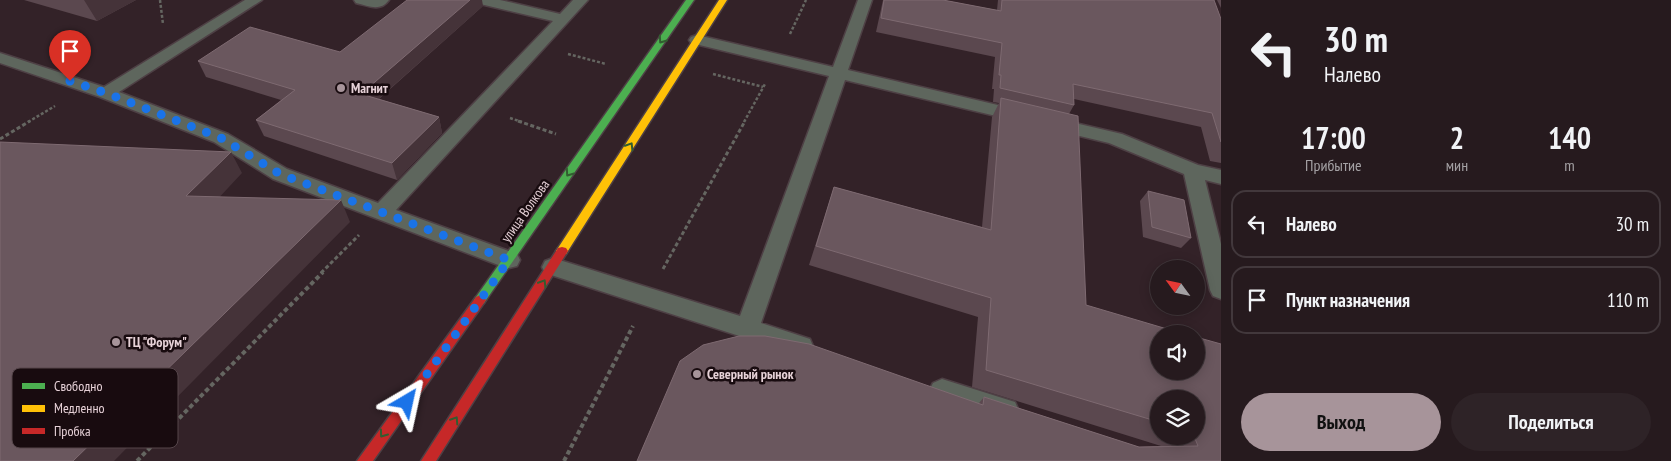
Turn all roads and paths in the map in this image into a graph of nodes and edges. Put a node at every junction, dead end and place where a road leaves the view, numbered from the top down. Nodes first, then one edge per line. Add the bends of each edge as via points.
1 (255, 0) edge
2 (361, 0) edge
3 (382, 0) edge
4 (481, 0) edge
5 (581, 0) edge
6 (690, 0) edge
7 (723, 0) edge
8 (865, 0) edge
9 (563, 19) junction
10 (697, 40) junction
11 (539, 46) junction
12 (0, 58) edge
13 (612, 66) dead end
14 (681, 66) junction
15 (840, 73) junction
16 (87, 87) junction
17 (763, 87) dead end
18 (106, 93) junction
19 (482, 108) junction
20 (564, 136) dead end
21 (0, 139) edge
22 (1193, 170) junction
23 (1221, 178) edge
24 (382, 212) junction
25 (509, 260) junction
26 (554, 266) junction
27 (1221, 290) edge
28 (747, 329) junction
29 (822, 353) edge
30 (916, 383) edge
31 (1029, 419) edge
32 (178, 420) edge
33 (151, 448) edge
34 (138, 461) edge
35 (364, 461) edge
36 (428, 461) edge

1 - 18 lane
2 - 3 lane via 377,4
4 - 9 lane
5 - 9 lane
6 -> 25 main road, улица Волкова
7 - 10 main road
8 - 15 lane
9 - 11 lane
10 - 14 main road
10 - 15 lane
11 - 13 path
11 - 19 lane
12 - 16 lane
14 - 17 path
26 -> 14 main road
15 - 22 lane via 1115,138
15 - 28 lane
16 - 18 lane
16 - 21 path
18 - 24 lane via 221,138 280,174
19 - 20 path
19 - 24 lane
22 - 23 lane
22 - 27 lane
24 - 25 lane
24 - 32 path
25 -> 35 main road, улица Волкова
26 - 28 lane
36 -> 26 main road
28 - 29 lane
30 - 31 lane
33 - 34 path

